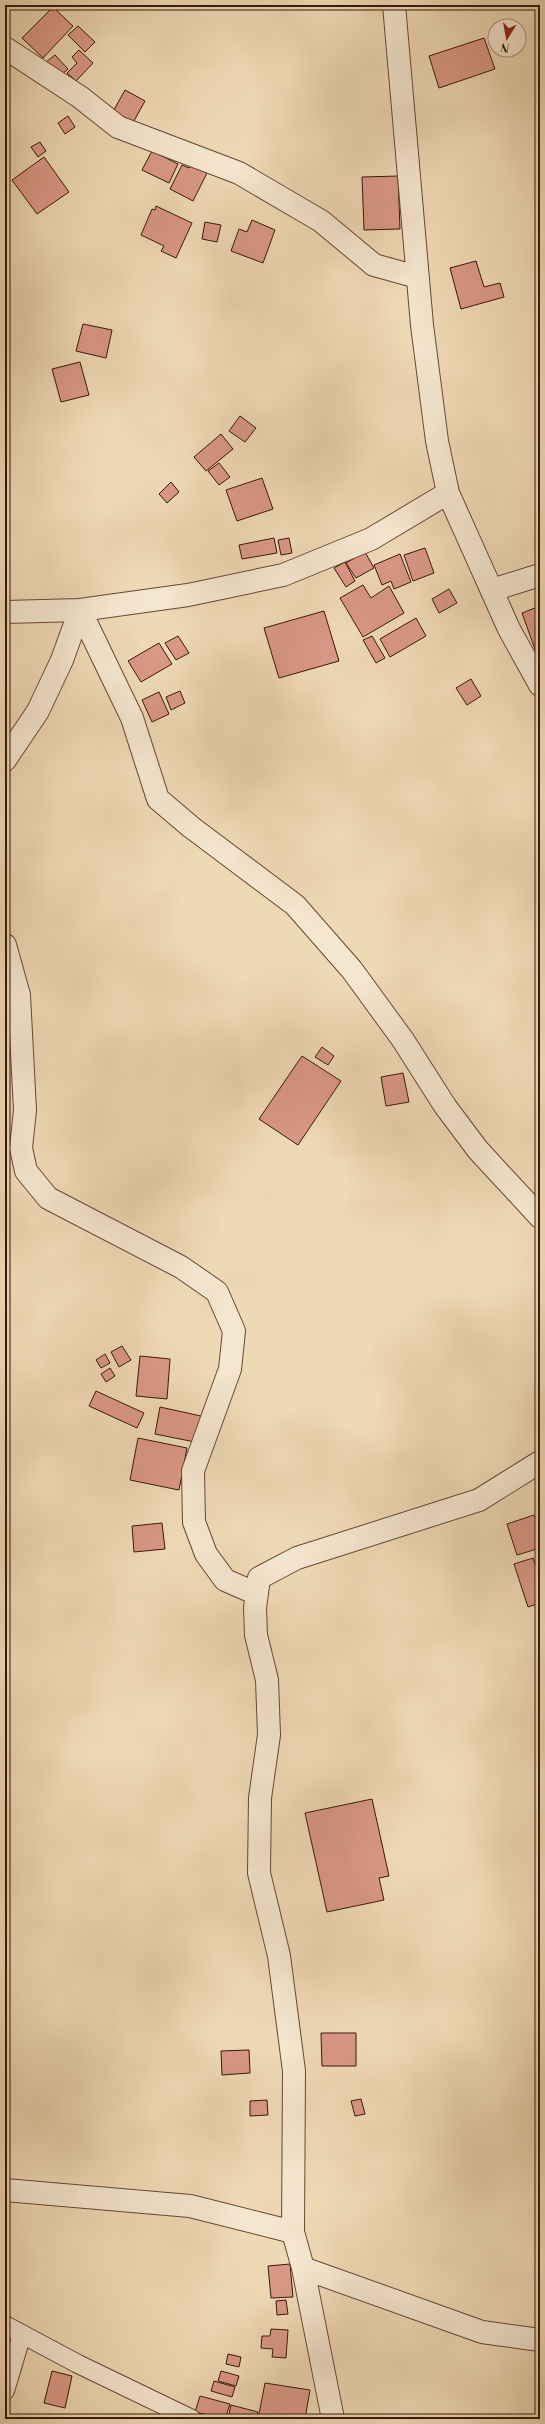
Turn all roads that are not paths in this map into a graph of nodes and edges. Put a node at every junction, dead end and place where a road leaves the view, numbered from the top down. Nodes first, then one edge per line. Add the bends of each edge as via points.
1 (394, 5) edge
2 (5, 48) edge
3 (417, 277) junction
4 (448, 493) junction
5 (540, 575) edge
6 (492, 590) junction
7 (80, 610) junction
8 (5, 612) edge
9 (540, 685) edge
10 (5, 760) edge
11 (5, 945) edge
12 (540, 1217) edge
13 (540, 1462) edge
14 (257, 1594) junction
15 (5, 2190) edge
16 (293, 2232) junction
17 (303, 2268) junction
18 (5, 2325) edge
19 (22, 2334) junction
20 (540, 2340) edge
21 (5, 2391) edge
22 (192, 2419) edge
23 (333, 2419) edge

1 - 3 street
2 - 3 street via 80,97 118,127 239,173 321,221 374,265
3 - 4 street via 437,441
4 - 6 street
4 - 7 street via 370,539 283,575 188,595
5 - 6 street
6 - 9 street via 509,629
7 - 8 street
7 - 10 street via 62,660 38,711
7 - 12 street via 132,718 158,799 295,905 352,970 478,1150
11 - 14 street via 19,995 25,1110 20,1148 26,1171 48,1198 181,1267 217,1292 234,1331 230,1369 193,1471 194,1522 206,1554 225,1580
13 - 14 street via 478,1500 297,1558 259,1578
14 - 16 street via 256,1635 267,1680 269,1734 260,1798 259,1872 279,1956 294,2071
15 - 16 street via 190,2206
16 - 17 street
17 - 20 street via 482,2332
17 - 23 street
18 - 19 lane
19 - 21 lane
19 - 22 lane via 139,2395

